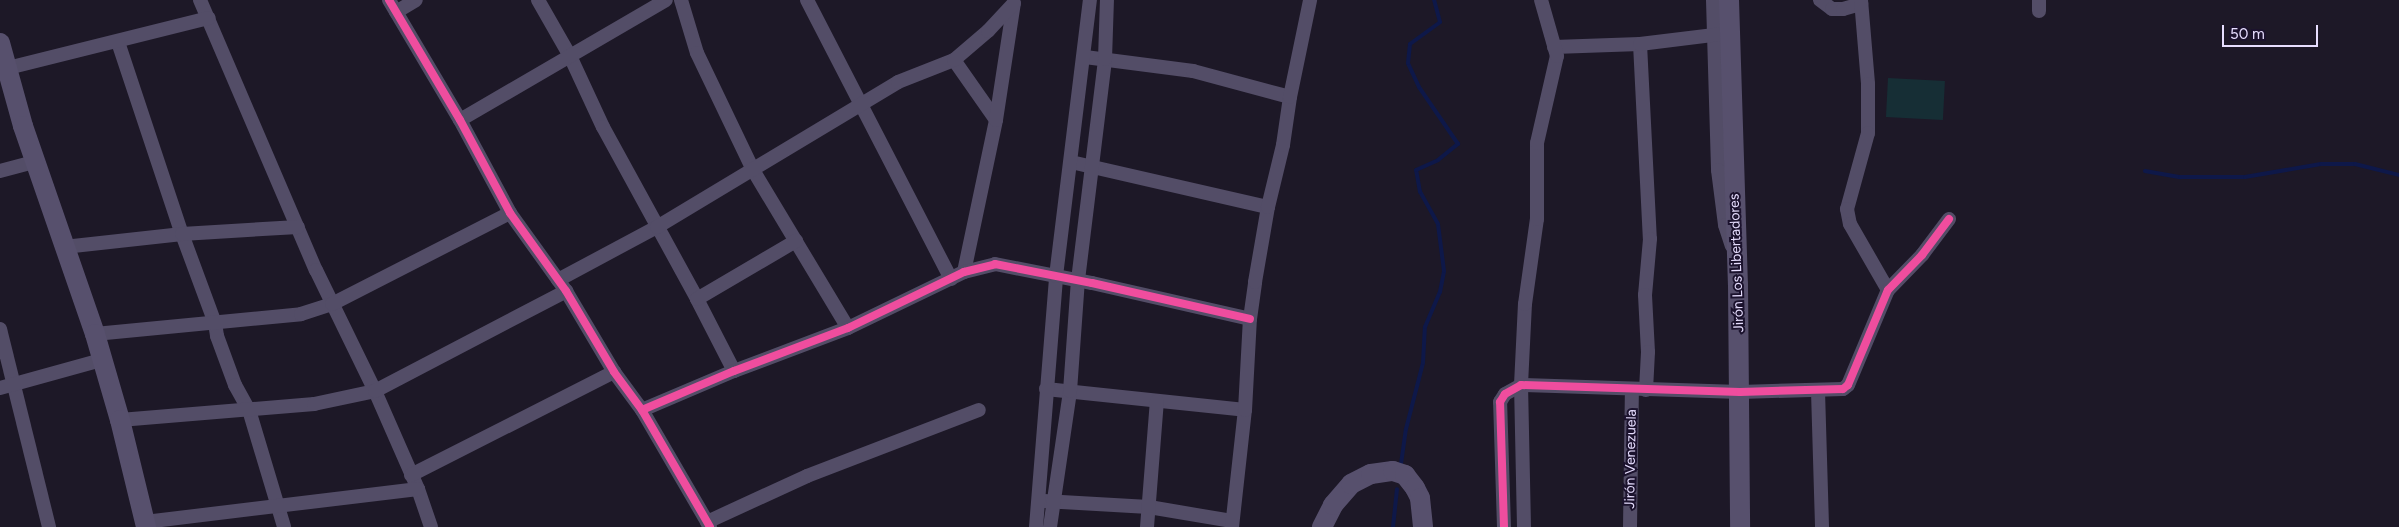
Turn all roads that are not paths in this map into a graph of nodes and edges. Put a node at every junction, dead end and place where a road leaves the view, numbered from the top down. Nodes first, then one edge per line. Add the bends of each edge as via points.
1 (200, 0) edge
2 (416, 0) edge
3 (538, 0) edge
4 (666, 0) edge
5 (681, 0) edge
6 (807, 0) edge
7 (1090, 0) edge
8 (1107, 0) edge
9 (1540, 0) edge
10 (1713, 0) edge
11 (1728, 0) edge
12 (1820, 0) edge
13 (1014, 1) edge
14 (1307, 1) edge
15 (1861, 2) edge
16 (392, 6) edge
17 (209, 18) junction
18 (1721, 34) junction
19 (118, 42) junction
20 (0, 43) edge
21 (1640, 44) junction
22 (1554, 47) junction
23 (570, 56) junction
24 (1085, 57) junction
25 (1105, 59) junction
26 (954, 60) junction
27 (4, 69) edge
28 (1290, 97) junction
29 (860, 104) junction
30 (460, 120) junction
31 (996, 120) junction
32 (37, 161) junction
33 (1071, 162) junction
34 (1091, 166) junction
35 (753, 170) junction
36 (0, 171) edge
37 (1268, 207) junction
38 (510, 213) junction
39 (1948, 219) dead end
40 (298, 227) junction
41 (657, 227) junction
42 (182, 234) junction
43 (796, 241) junction
44 (64, 247) junction
45 (964, 272) junction
46 (1056, 276) junction
47 (951, 279) junction
48 (1078, 280) junction
49 (562, 285) junction
50 (1888, 290) junction
51 (697, 298) junction
52 (332, 304) junction
53 (1250, 319) junction
54 (215, 322) junction
55 (848, 328) junction
56 (0, 329) edge
57 (95, 334) junction
58 (102, 360) junction
59 (734, 371) junction
60 (614, 372) junction
61 (15, 384) junction
62 (1521, 385) junction
63 (0, 388) edge
64 (1046, 389) junction
65 (1639, 390) junction
66 (1070, 391) junction
67 (1818, 391) junction
68 (375, 392) junction
69 (1740, 392) junction
70 (1158, 401) junction
71 (249, 410) junction
72 (642, 410) junction
73 (979, 410) dead end
74 (1245, 410) junction
75 (120, 420) junction
76 (411, 475) junction
77 (418, 489) junction
78 (1045, 501) junction
79 (280, 507) junction
80 (1150, 507) junction
81 (145, 524) edge
82 (1232, 524) edge
83 (708, 525) edge
84 (49, 527) edge
85 (284, 527) edge
86 (431, 527) edge
87 (1036, 527) edge
88 (1050, 527) edge
89 (1147, 527) edge
90 (1322, 527) edge
91 (1423, 527) edge
92 (1504, 527) edge
93 (1524, 527) edge
94 (1630, 527) edge
95 (1740, 527) edge
96 (1822, 527) edge

1 - 17 street
2 - 16 street
3 - 23 street
4 - 23 street
5 - 35 street via 697,53
6 - 29 street
7 - 24 street
8 - 25 street
9 - 22 street
10 - 18 street
11 - 18 street, Jirón Los Libertadores
12 - 15 street via 1832,9 1843,9
13 - 26 street via 988,31
13 - 31 street
14 - 28 street
15 - 50 street via 1868,84 1868,134 1847,209 1850,224
16 - 30 street
17 - 19 street
17 - 40 street
18 - 21 street
18 - 69 street, Jirón Los Libertadores via 1738,264
19 - 27 street
19 - 42 street
20 - 27 street
21 - 22 street
21 - 65 street, Jirón Venezuela via 1650,239 1646,295 1648,352
22 - 62 street via 1557,56 1537,143 1537,219 1525,304
23 - 30 street
23 - 41 street via 590,102
24 - 25 street
24 - 33 street
25 - 28 street via 1193,71
25 - 34 street
26 - 29 street via 898,82
26 - 31 street
27 - 32 street
28 - 37 street via 1283,145
29 - 35 street
29 - 47 street
30 - 38 street
31 - 45 street
32 - 36 street
32 - 44 street
33 - 34 street
33 - 46 street
34 - 37 street
34 - 48 street
35 - 41 street
35 - 43 street
37 - 53 street
38 - 49 street
38 - 52 street
39 - 50 street via 1922,255
40 - 42 street
40 - 52 street
41 - 49 street
41 - 51 street
42 - 44 street
42 - 54 street
43 - 51 street
43 - 55 street
44 - 57 street
45 - 46 street via 995,264
45 - 47 street
46 - 48 street
46 - 64 street
47 - 55 street
48 - 53 street
48 - 66 street
49 - 60 street
49 - 68 street
50 - 67 street via 1848,384 1840,390
51 - 59 street
52 - 54 street via 301,314
52 - 68 street
53 - 74 street
54 - 57 street
54 - 71 street via 232,376
55 - 59 street
56 - 61 street
57 - 58 street
58 - 61 street
58 - 75 street
59 - 72 street
60 - 72 street
60 - 76 street
61 - 63 street
61 - 84 street
62 - 65 street
62 - 92 street via 1505,394 1500,402
62 - 93 street
64 - 66 street
64 - 78 street
65 - 69 street
65 - 94 street, Jirón Venezuela
66 - 70 street
66 - 78 street
67 - 69 street
67 - 96 street
68 - 71 street via 314,404
68 - 76 street
69 - 95 street, Jirón Los Libertadores
70 - 74 street
70 - 80 street
71 - 75 street
71 - 79 street
72 - 83 street
73 - 83 street via 807,476
74 - 82 street
75 - 81 street
76 - 77 street
77 - 79 street
77 - 86 street
78 - 80 street
78 - 87 street
78 - 88 street
79 - 81 street
79 - 85 street
80 - 82 street
80 - 89 street
90 - 91 street via 1333,505 1351,484 1371,474 1393,471 1405,475 1420,498

